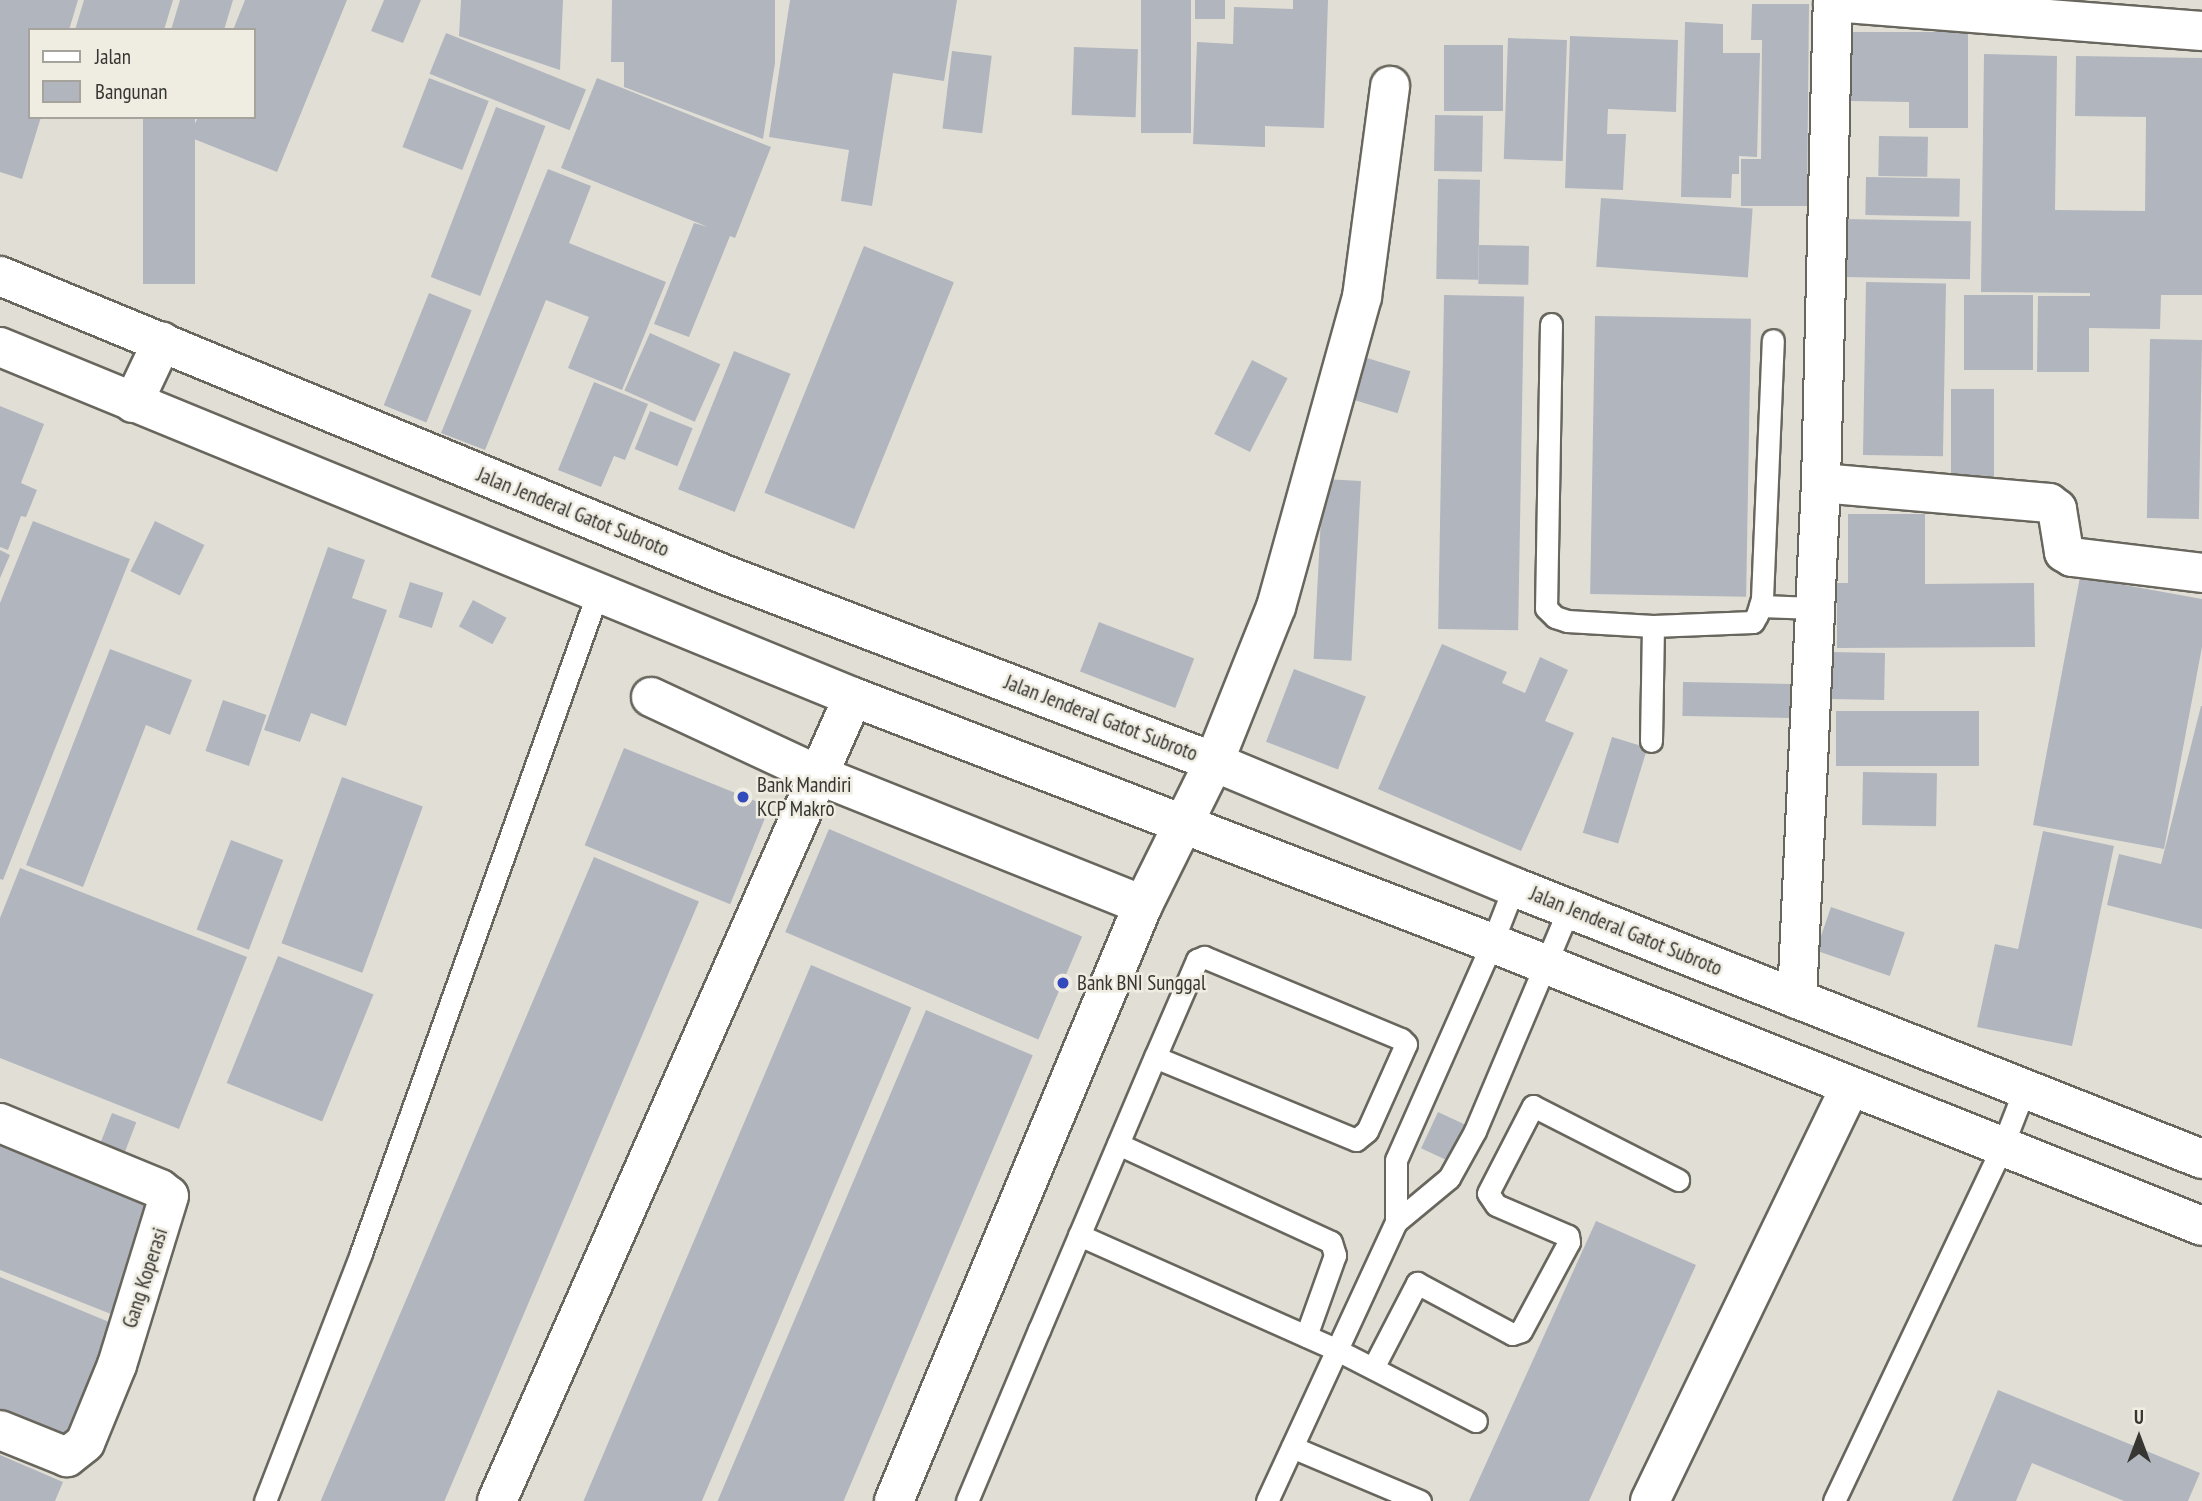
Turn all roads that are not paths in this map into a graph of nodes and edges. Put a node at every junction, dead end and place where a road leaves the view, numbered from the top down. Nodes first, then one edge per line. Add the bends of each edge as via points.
1 (1833, 1) edge
2 (2202, 30) edge
3 (1390, 86) dead end
4 (0, 276) edge
5 (1551, 324) dead end
6 (1773, 340) dead end
7 (162, 342) junction
8 (0, 348) edge
9 (133, 403) junction
10 (1821, 482) junction
11 (2202, 573) edge
12 (598, 592) junction
13 (1760, 606) junction
14 (1815, 608) junction
15 (1653, 626) junction
16 (651, 697) dead end
17 (853, 697) junction
18 (1651, 741) dead end
19 (1214, 762) junction
20 (818, 775) junction
21 (1185, 824) junction
22 (1514, 887) junction
23 (1143, 905) junction
24 (1569, 908) junction
25 (1492, 943) junction
26 (1545, 966) junction
27 (1797, 999) junction
28 (1155, 1057) junction
29 (1850, 1088) junction
30 (2025, 1088) junction
31 (0, 1123) edge
32 (1118, 1144) junction
33 (2002, 1147) junction
34 (2202, 1159) edge
35 (1678, 1180) dead end
36 (1396, 1222) junction
37 (2202, 1226) edge
38 (1079, 1235) junction
39 (1306, 1336) junction
40 (1337, 1350) junction
41 (1373, 1368) junction
42 (1476, 1421) dead end
43 (0, 1430) edge
44 (1292, 1447) junction
45 (265, 1501) edge
46 (497, 1501) edge
47 (894, 1501) edge
48 (967, 1501) edge
49 (1267, 1501) edge
50 (1420, 1501) edge
51 (1650, 1501) edge
52 (1834, 1501) edge

1 - 2 main road
1 - 10 main road
3 - 19 main road via 1362,297 1276,607
4 - 7 main road, Jalan Jenderal Gatot Subroto
5 - 15 lane via 1546,608 1567,621
6 - 13 lane
7 - 9 main road
7 - 19 main road, Jalan Jenderal Gatot Subroto via 723,574
8 - 9 main road
9 - 12 main road
10 - 11 main road via 2049,503 2057,509 2064,552 2072,557
10 - 14 main road
12 - 17 main road
12 - 45 lane via 361,1253
13 - 14 lane
13 - 15 lane via 1753,622
14 - 27 main road
15 - 18 lane
16 - 20 main road
17 - 20 main road
17 - 21 main road
19 - 21 main road
19 - 22 main road, Jalan Jenderal Gatot Subroto
20 - 23 main road
20 - 46 main road
21 - 23 main road
21 - 25 main road
22 - 24 main road, Jalan Jenderal Gatot Subroto
22 - 25 lane
23 - 47 main road
24 - 26 lane
24 - 27 main road, Jalan Jenderal Gatot Subroto
25 - 26 main road
25 - 36 lane via 1396,1160
26 - 29 main road
26 - 36 lane via 1475,1130 1449,1178
27 - 30 main road, Jalan Jenderal Gatot Subroto
28 - 28 lane via 1356,1140 1367,1130 1406,1044 1199,957
28 - 32 lane
29 - 33 main road
29 - 51 main road
30 - 33 lane
30 - 34 main road, Jalan Jenderal Gatot Subroto
31 - 43 main road, Gang Koperasi via 169,1196 117,1366 85,1443 66,1457
32 - 38 lane
32 - 39 lane via 1331,1242 1335,1255
33 - 37 main road
33 - 52 lane
35 - 41 lane via 1532,1106 1488,1194 1496,1205 1568,1236 1569,1242 1521,1331 1512,1334 1417,1283
36 - 40 lane
38 - 39 lane
38 - 48 lane
39 - 40 lane
40 - 41 lane
40 - 44 lane
41 - 42 lane
44 - 49 lane
44 - 50 lane

